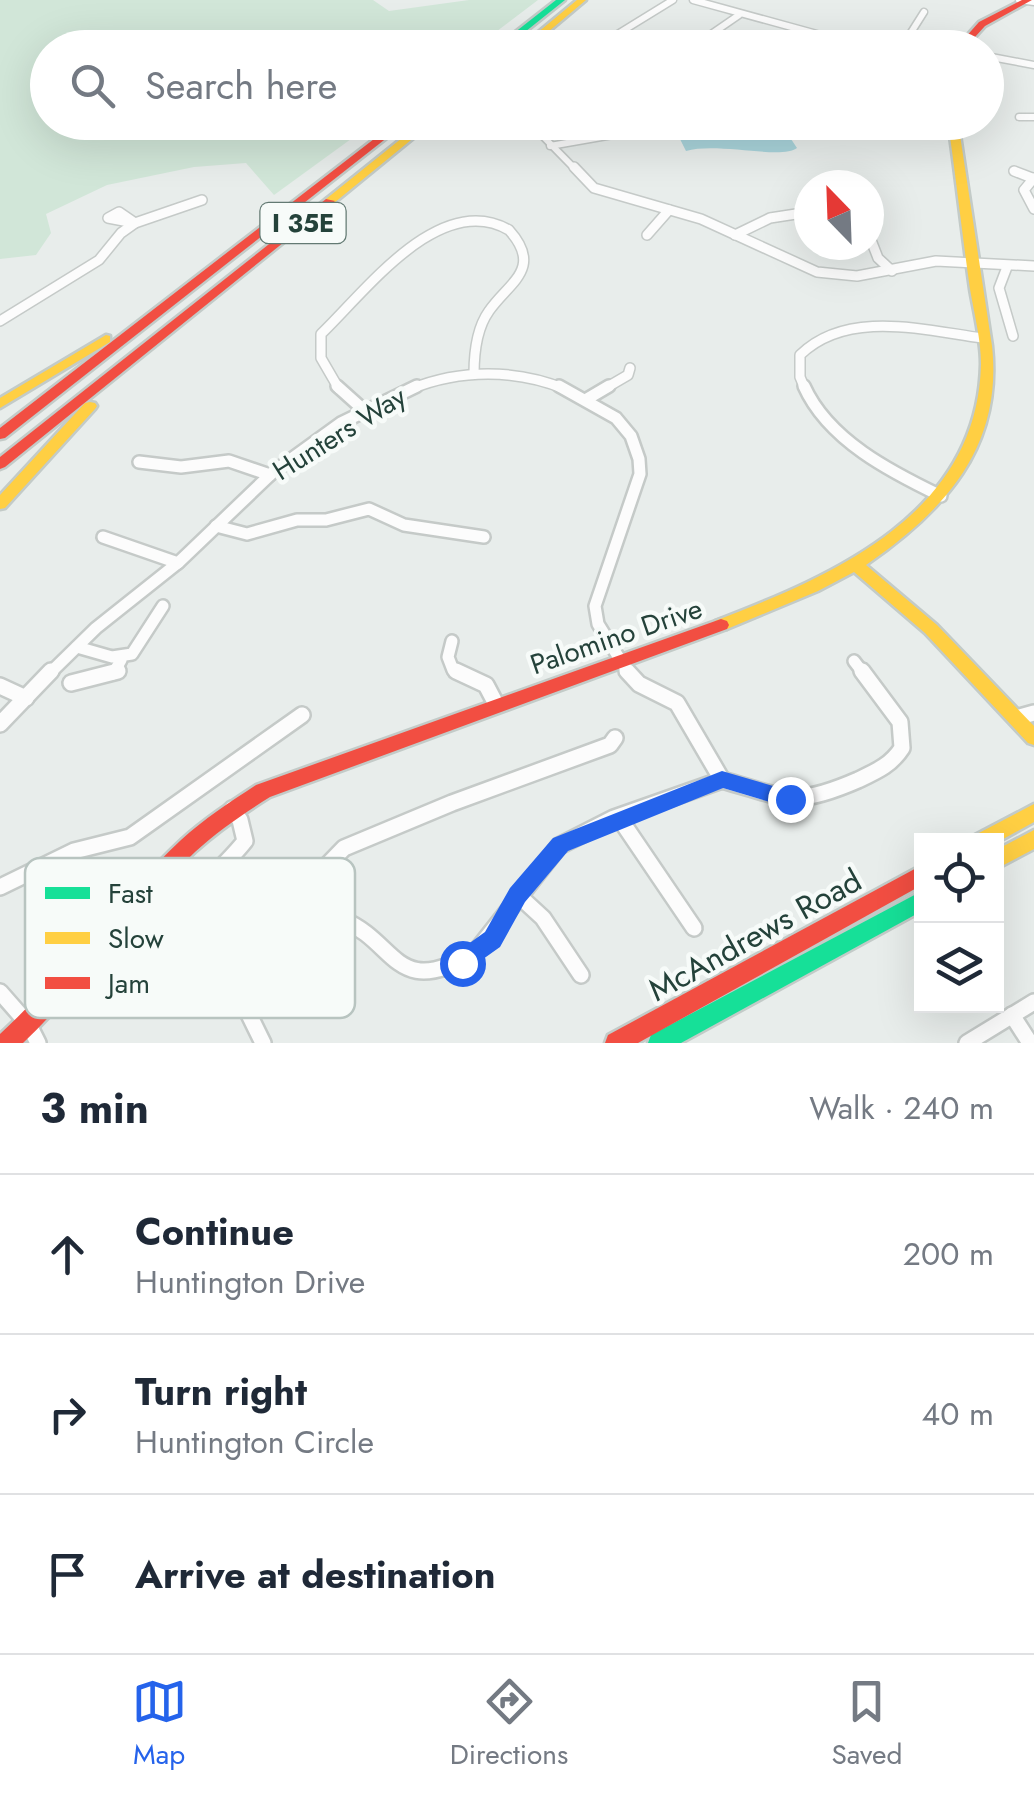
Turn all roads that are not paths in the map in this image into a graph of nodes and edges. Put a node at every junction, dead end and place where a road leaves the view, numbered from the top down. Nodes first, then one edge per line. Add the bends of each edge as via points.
1 (561, 0) edge
2 (582, 0) edge
3 (673, 0) edge
4 (693, 0) edge
5 (1026, 1) edge
6 (924, 12) dead end
7 (739, 15) junction
8 (522, 30) edge
9 (545, 30) edge
10 (624, 30) edge
11 (717, 30) edge
12 (799, 30) edge
13 (913, 30) edge
14 (976, 30) edge
15 (1004, 59) edge
16 (1034, 65) edge
17 (1034, 116) edge
18 (1019, 117) dead end
19 (380, 140) edge
20 (407, 140) edge
21 (544, 140) edge
22 (586, 140) edge
23 (956, 140) edge
24 (550, 146) junction
25 (1014, 171) dead end
26 (1033, 178) edge
27 (202, 200) dead end
28 (1034, 209) edge
29 (669, 210) junction
30 (794, 214) edge
31 (646, 235) dead end
32 (735, 235) junction
33 (880, 260) edge
34 (973, 262) junction
35 (1034, 266) edge
36 (1007, 267) junction
37 (892, 272) junction
38 (201, 280) junction
39 (0, 321) edge
40 (178, 323) junction
41 (1013, 336) dead end
42 (982, 338) junction
43 (630, 368) dead end
44 (474, 374) junction
45 (587, 399) junction
46 (0, 404) edge
47 (366, 412) junction
48 (0, 435) edge
49 (140, 462) dead end
50 (0, 464) edge
51 (270, 475) junction
52 (941, 496) junction
53 (0, 504) edge
54 (216, 526) junction
55 (103, 537) dead end
56 (484, 537) dead end
57 (178, 563) junction
58 (857, 566) junction
59 (164, 606) dead end
60 (452, 641) dead end
61 (77, 647) junction
62 (120, 660) junction
63 (620, 661) junction
64 (854, 661) dead end
65 (71, 684) dead end
66 (0, 686) edge
67 (26, 698) junction
68 (496, 704) junction
69 (1034, 713) edge
70 (302, 715) dead end
71 (1016, 718) junction
72 (0, 724) edge
73 (615, 738) dead end
74 (1034, 738) edge
75 (722, 780) junction
76 (232, 809) junction
77 (1034, 812) edge
78 (620, 818) junction
79 (995, 833) edge
80 (1034, 839) edge
81 (1004, 856) edge
82 (60, 858) edge
83 (172, 858) edge
84 (233, 858) edge
85 (333, 858) edge
86 (25, 875) edge
87 (914, 878) edge
88 (0, 887) edge
89 (518, 895) junction
90 (914, 904) edge
91 (694, 928) dead end
92 (355, 930) edge
93 (581, 975) dead end
94 (0, 992) edge
95 (1034, 1002) edge
96 (1012, 1016) junction
97 (35, 1018) edge
98 (249, 1018) edge
99 (29, 1024) junction
100 (8, 1043) edge
101 (38, 1043) edge
102 (263, 1043) edge
103 (616, 1043) edge
104 (659, 1043) edge
105 (967, 1043) edge
106 (1030, 1043) edge

1 - 8 main road
2 - 9 main road
3 - 10 street
4 - 7 street
5 - 14 main road
6 - 13 street
7 - 11 street
7 - 12 street
15 - 16 street
17 - 18 street
19 - 38 main road, I 35E
20 - 40 main road, I 35E
21 - 24 street
22 - 24 street
23 - 34 main road, Palomino Drive
24 - 29 street via 594,188
25 - 26 street
26 - 28 street via 1024,190
27 - 39 street via 132,222 99,260
29 - 31 street
29 - 32 street
30 - 32 street
32 - 37 street via 817,272
33 - 37 street
34 - 36 street
34 - 37 street
34 - 42 main road, Palomino Drive
35 - 36 street
36 - 41 street via 999,288
38 - 46 main road
38 - 48 main road, I 35E
40 - 50 main road, I 35E
40 - 53 main road
42 - 52 main road, Palomino Drive via 982,421
42 - 52 street via 854,328 819,336 800,355 799,380 815,406 881,464
43 - 45 street
44 - 45 street, Hunters Way via 536,375
44 - 47 street, Hunters Way via 419,384
44 - 47 street via 484,318 526,268 509,230 475,222 424,235 321,334 322,364 342,394
45 - 63 street, Hunters Way via 622,421 641,454 595,606
47 - 51 street, Hunters Way
49 - 51 street via 181,467 229,461
51 - 54 street, Hunters Way
52 - 58 main road, Palomino Drive
54 - 56 street via 247,534 369,509 404,525
54 - 57 street, Hunters Way
55 - 57 street
57 - 61 street, Hunters Way
58 - 63 main road, Palomino Drive via 798,597
58 - 71 main road via 932,628
59 - 62 street via 136,651
60 - 68 street via 453,670 486,685
61 - 62 street
61 - 67 street, Hunters Way
62 - 65 street via 117,673
63 - 68 main road, Palomino Drive
63 - 75 street via 640,684 677,703
64 - 75 street via 900,722 896,759 817,798 790,799
66 - 67 street
67 - 72 street, Hunters Way
68 - 76 main road, Palomino Drive via 267,786
69 - 71 street
70 - 82 street via 130,837
71 - 74 main road
73 - 85 street via 610,746 435,807
75 - 78 street
76 - 83 main road, Palomino Drive
76 - 84 street via 245,841
77 - 79 main road
78 - 89 street via 561,845
78 - 91 street
80 - 81 main road
86 - 88 street
87 - 103 main road, McAndrews Road
89 - 92 street via 492,939 462,963 430,970 404,967
89 - 93 street via 543,918
90 - 104 main road, McAndrews Road
94 - 99 street
95 - 96 street
96 - 105 street
96 - 106 street
97 - 99 main road, Palomino Drive
98 - 102 street
99 - 100 main road, Palomino Drive
99 - 101 street

